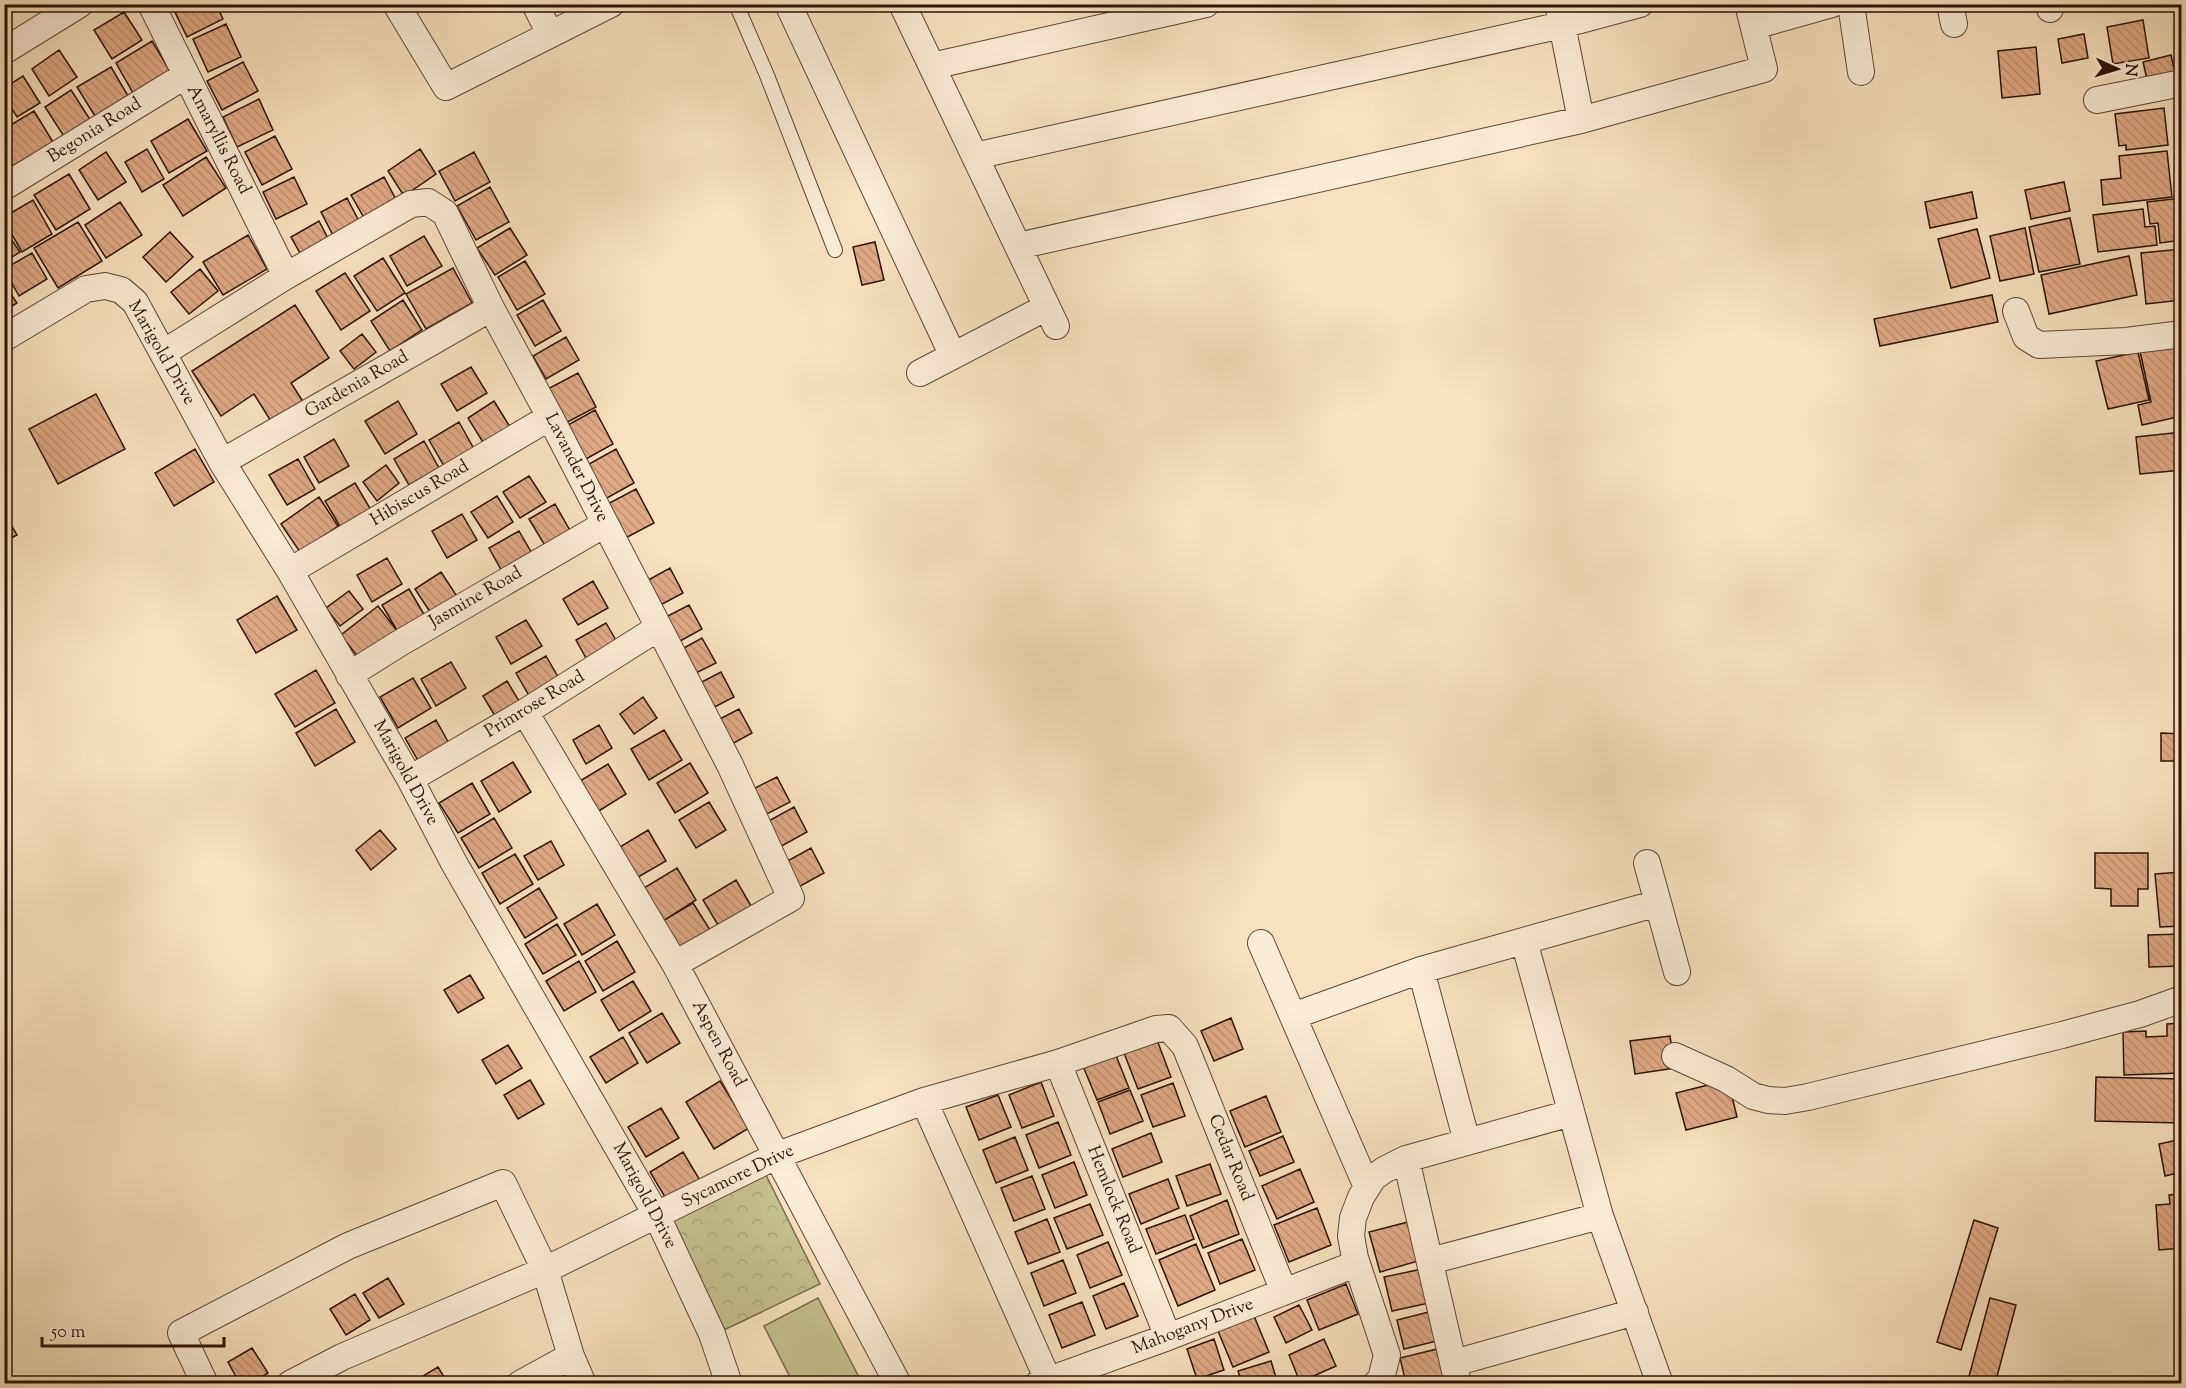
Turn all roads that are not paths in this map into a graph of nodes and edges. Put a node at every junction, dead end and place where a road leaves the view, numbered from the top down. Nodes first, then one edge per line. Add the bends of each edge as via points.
1 (80, 4) edge
2 (151, 4) edge
3 (396, 4) edge
4 (535, 4) edge
5 (611, 4) edge
6 (736, 4) edge
7 (788, 4) edge
8 (902, 4) edge
9 (1206, 4) edge
10 (1640, 4) edge
11 (1832, 4) edge
12 (1851, 4) edge
13 (1560, 15) edge
14 (1751, 15) edge
15 (550, 34) junction
16 (4, 51) edge
17 (932, 66) junction
18 (1861, 72) dead end
19 (186, 75) junction
20 (2181, 83) edge
21 (2097, 100) dead end
22 (1581, 120) junction
23 (975, 156) junction
24 (4, 188) edge
25 (1018, 246) junction
26 (835, 250) dead end
27 (286, 276) junction
28 (491, 308) junction
29 (2016, 311) dead end
30 (2181, 334) edge
31 (4, 338) edge
32 (163, 353) junction
33 (953, 356) junction
34 (920, 373) dead end
35 (550, 417) junction
36 (222, 462) junction
37 (605, 524) junction
38 (290, 571) junction
39 (658, 628) junction
40 (349, 675) junction
41 (525, 712) junction
42 (410, 779) junction
43 (1647, 863) dead end
44 (1658, 903) junction
45 (1524, 941) junction
46 (1261, 943) dead end
47 (675, 964) junction
48 (1421, 970) junction
49 (1677, 972) dead end
50 (2181, 999) edge
51 (1293, 1016) junction
52 (1169, 1028) joint
53 (1675, 1056) dead end
54 (1058, 1063) junction
55 (924, 1101) junction
56 (1571, 1113) junction
57 (1467, 1142) junction
58 (778, 1155) junction
59 (1406, 1159) junction
60 (1367, 1188) junction
61 (657, 1216) junction
62 (1600, 1216) junction
63 (1430, 1261) junction
64 (1348, 1267) dead end
65 (545, 1270) junction
66 (1284, 1292) junction
67 (1635, 1312) junction
68 (1168, 1338) junction
69 (572, 1356) junction
70 (1456, 1373) edge
71 (1043, 1382) edge
72 (205, 1383) edge
73 (290, 1383) edge
74 (520, 1383) edge
75 (583, 1383) edge
76 (729, 1383) edge
77 (898, 1383) edge
78 (1376, 1383) edge
79 (1660, 1383) edge

1 - 16 street
2 - 19 street, Amaryllis Road
3 - 15 street via 446,87
4 - 15 street
5 - 15 street
6 - 26 lane
7 - 33 street
8 - 17 street
9 - 17 street
10 - 13 street
11 - 14 street
12 - 18 street
13 - 22 street
13 - 23 street
14 - 22 street via 1764,69
17 - 23 street
19 - 24 street, Begonia Road
19 - 27 street, Amaryllis Road
20 - 21 street
22 - 25 street
23 - 25 street
25 - 33 street via 1051,317
27 - 28 street, Lavander Drive via 411,204 428,201 445,213
27 - 32 street, Lavander Drive
28 - 35 street, Lavander Drive
28 - 36 street, Gardenia Road
29 - 30 street via 2026,337 2039,345
31 - 32 street, Marigold Drive via 86,289 105,286 121,290 135,303
32 - 36 street, Marigold Drive
33 - 34 street
35 - 37 street, Lavander Drive
35 - 38 street, Hibiscus Road
36 - 38 street, Marigold Drive
37 - 39 street, Lavander Drive
37 - 40 street, Jasmine Road
38 - 40 street, Marigold Drive
39 - 41 street, Primrose Road
39 - 47 street, Lavander Drive via 730,765 792,898
40 - 42 street, Marigold Drive
41 - 42 street, Primrose Road
41 - 47 street, Aspen Road
42 - 61 street, Marigold Drive via 454,863
43 - 44 street
44 - 45 street
44 - 49 street
45 - 48 street
45 - 56 street
46 - 51 street
47 - 58 street, Aspen Road
48 - 51 street
48 - 57 street
50 - 53 street via 2062,1035 1785,1101 1753,1096
51 - 60 street
52 - 54 street, Sycamore Drive
52 - 66 street, Cedar Road via 1185,1046
54 - 55 street, Sycamore Drive
54 - 68 street, Hemlock Road
55 - 58 street, Sycamore Drive
55 - 71 street
56 - 57 street
56 - 62 street
57 - 59 street
58 - 61 street, Sycamore Drive
58 - 77 street, Aspen Road
59 - 60 street via 1373,1178
59 - 63 street
60 - 78 street via 1353,1218 1351,1236 1387,1355
61 - 65 street, Sycamore Drive
61 - 76 street, Marigold Drive via 712,1334
62 - 63 street
62 - 67 street
63 - 70 street
64 - 66 street, Mahogany Drive
65 - 69 street
65 - 72 street via 503,1183 348,1246 181,1333
65 - 73 street, Sycamore Drive
66 - 68 street, Mahogany Drive
67 - 70 street
67 - 79 street
68 - 71 street, Mahogany Drive
69 - 74 street
69 - 75 street

